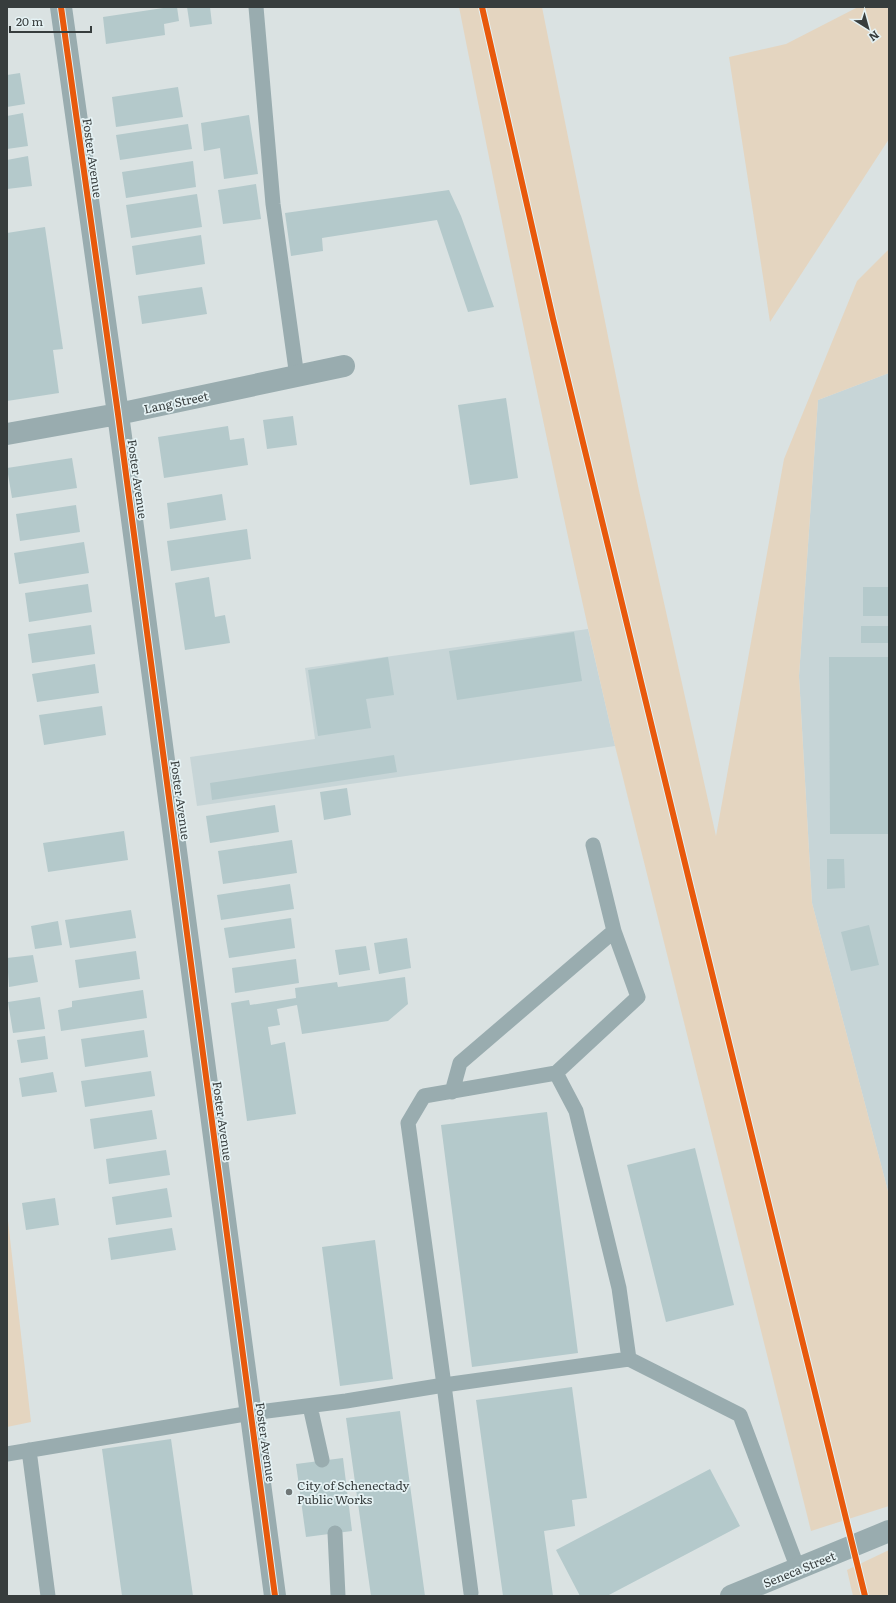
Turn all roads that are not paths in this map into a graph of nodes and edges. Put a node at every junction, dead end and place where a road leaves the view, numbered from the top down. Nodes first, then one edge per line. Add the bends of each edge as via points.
1 (61, 7) edge
2 (256, 7) edge
3 (344, 366) dead end
4 (297, 377) junction
5 (118, 414) junction
6 (7, 434) edge
7 (593, 846) dead end
8 (614, 931) junction
9 (556, 1073) junction
10 (452, 1092) junction
11 (629, 1359) junction
12 (444, 1385) junction
13 (310, 1406) junction
14 (251, 1413) junction
15 (29, 1450) junction
16 (7, 1454) edge
17 (322, 1460) dead end
18 (889, 1531) edge
19 (334, 1533) dead end
20 (798, 1569) junction
21 (472, 1593) dead end
22 (48, 1596) edge
23 (275, 1596) edge
24 (338, 1596) edge
25 (730, 1596) edge

1 - 5 street, Foster Avenue
2 - 4 lane via 273,204
3 - 4 street, Lang Street
4 - 5 street, Lang Street
5 - 6 street, Lang Street
5 - 14 street, Foster Avenue
7 - 8 lane
8 - 9 lane via 638,997
8 - 10 lane via 460,1063
9 - 10 lane
9 - 11 lane via 576,1111 619,1288
10 - 12 lane via 424,1096 408,1124
11 - 12 lane
11 - 20 lane via 740,1415
12 - 13 lane
12 - 21 lane
13 - 14 lane
13 - 17 lane
14 - 15 lane
14 - 23 street, Foster Avenue
15 - 16 lane
15 - 22 lane
18 - 20 street, Seneca Street
19 - 24 lane
20 - 25 street, Seneca Street

